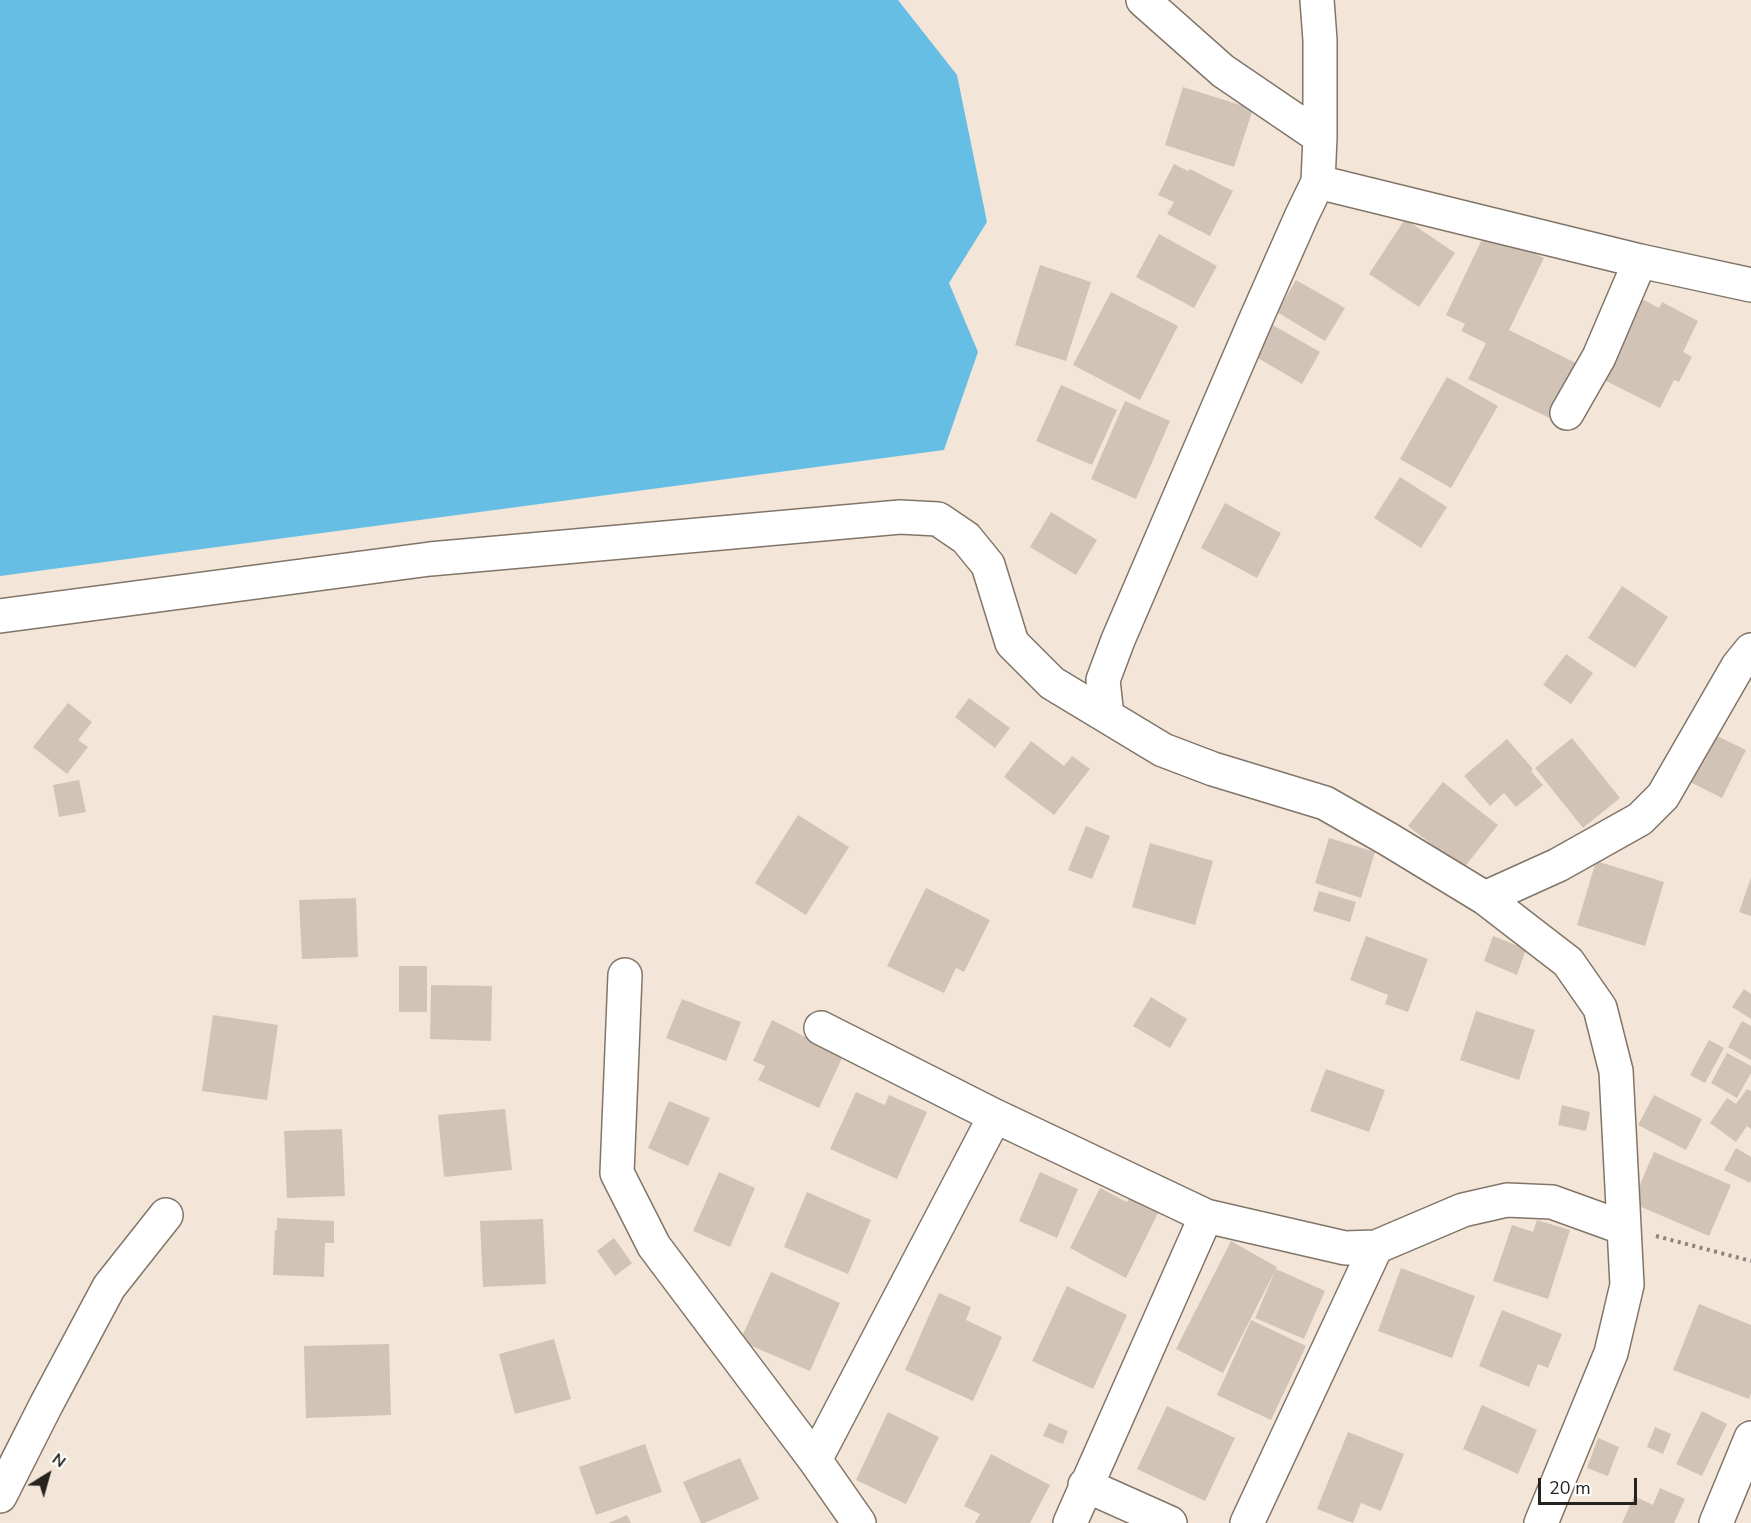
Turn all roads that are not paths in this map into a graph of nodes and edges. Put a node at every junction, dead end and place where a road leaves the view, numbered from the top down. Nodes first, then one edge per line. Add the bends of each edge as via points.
1 (1143, 0) edge
2 (1317, 0) edge
3 (1320, 137) junction
4 (1318, 182) junction
5 (1640, 261) junction
6 (1751, 285) edge
7 (1567, 413) dead end
8 (0, 616) edge
9 (1751, 650) edge
10 (1107, 716) junction
11 (1485, 897) junction
12 (625, 975) dead end
13 (821, 1028) dead end
14 (995, 1116) junction
15 (166, 1215) dead end
16 (1206, 1216) junction
17 (1624, 1228) junction
18 (1376, 1247) junction
19 (1751, 1438) edge
20 (815, 1460) junction
21 (1085, 1485) junction
22 (0, 1496) edge
23 (1249, 1522) edge
24 (858, 1523) edge
25 (1070, 1523) edge
26 (1170, 1523) edge
27 (1541, 1523) edge
28 (1716, 1523) edge

1 - 3 street via 1223,70
2 - 3 street
3 - 4 street
4 - 5 street
4 - 10 street via 1118,640 1103,680
5 - 6 street
5 - 7 street via 1599,357
8 - 10 street via 430,559 900,517 938,519 966,538 988,565 1012,643 1052,683
9 - 11 street via 1663,796 1640,819 1558,865
10 - 11 street via 1164,750 1213,770 1325,803
11 - 17 street via 1568,962 1600,1008 1616,1071
12 - 20 street via 617,1173 654,1246
13 - 14 street
14 - 16 street
14 - 20 street
15 - 22 street via 109,1287
16 - 18 street via 1345,1248
16 - 21 street
17 - 18 street via 1552,1202 1507,1200 1463,1210
17 - 27 street via 1627,1285 1611,1353
18 - 23 street
19 - 28 street
20 - 24 street
21 - 25 street
21 - 26 street

